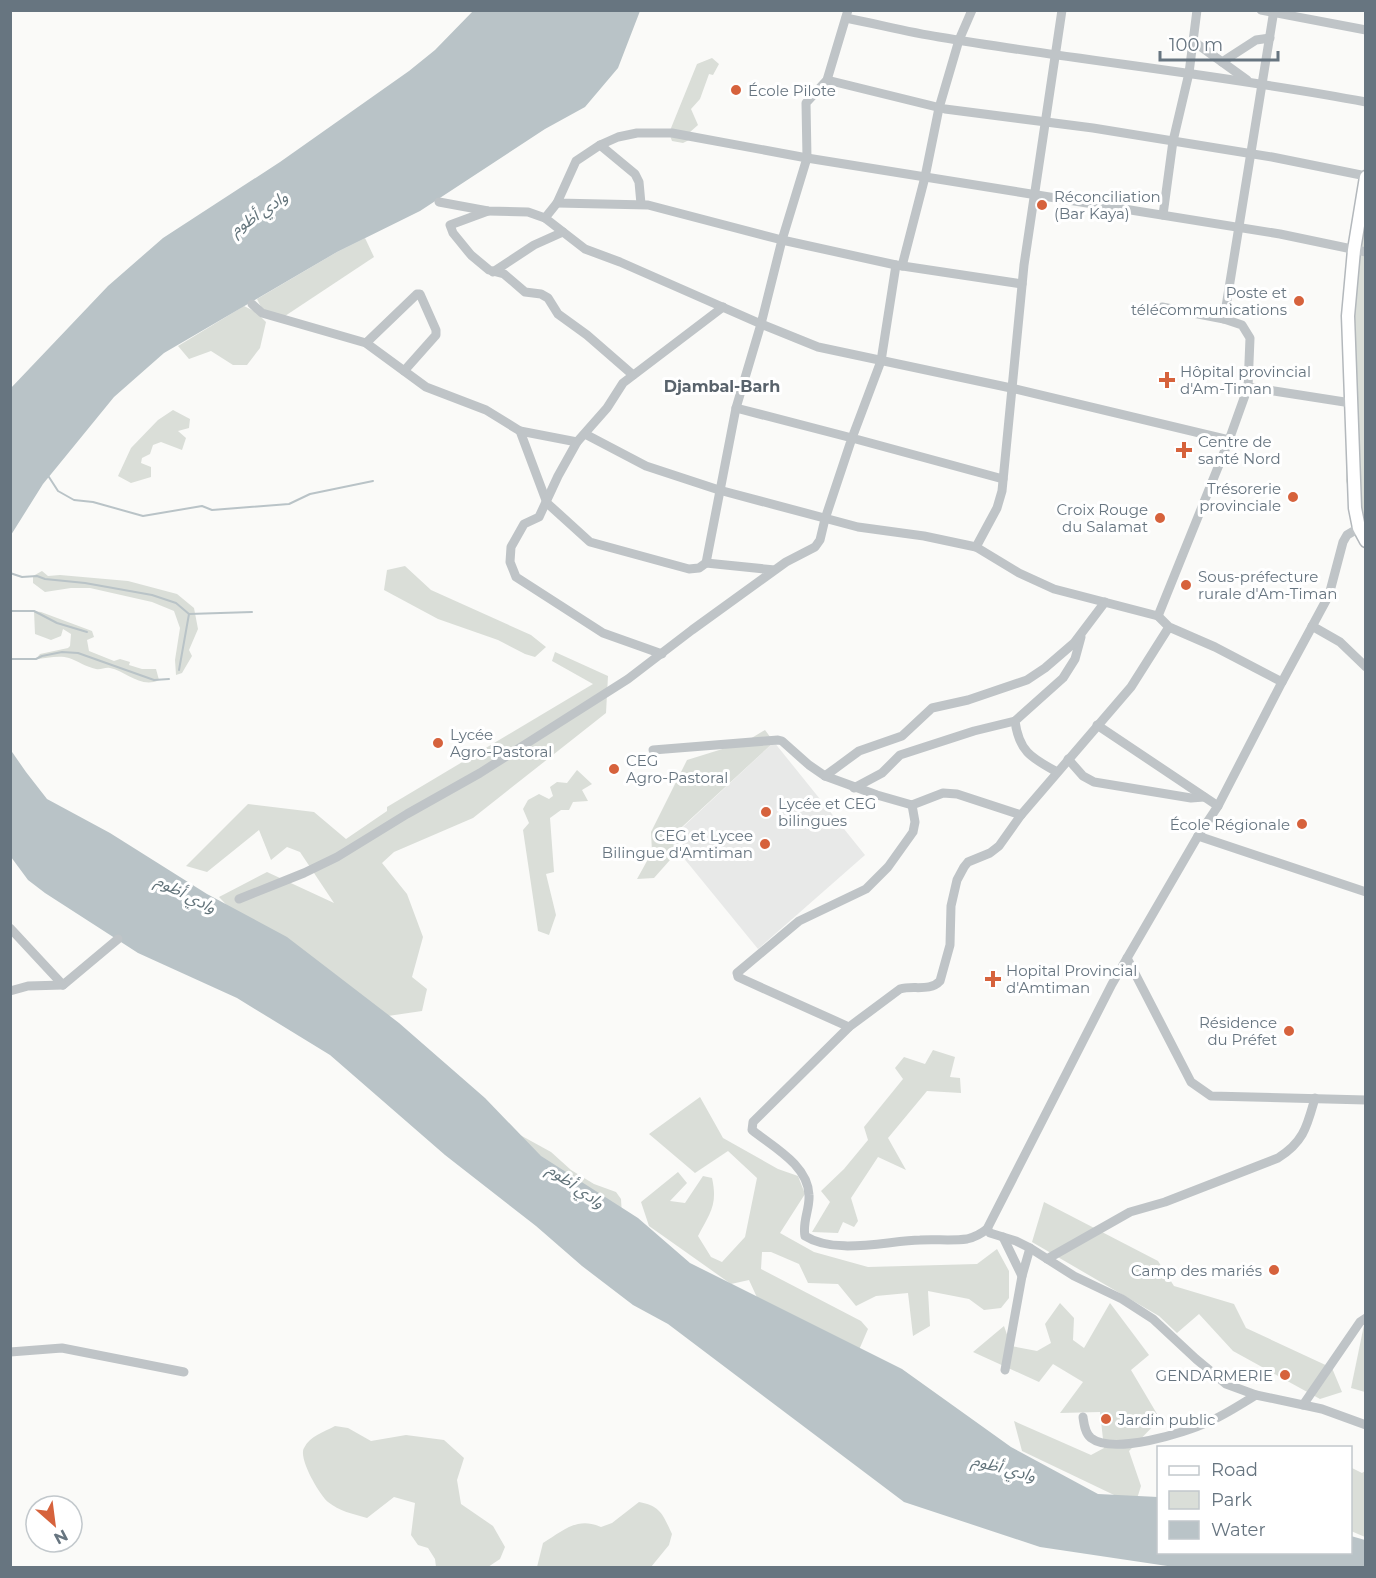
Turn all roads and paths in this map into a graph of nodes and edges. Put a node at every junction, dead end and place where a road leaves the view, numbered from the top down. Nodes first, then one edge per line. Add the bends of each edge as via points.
1 (972, 10) edge
2 (1062, 10) edge
3 (1197, 10) edge
4 (1261, 10) edge
5 (1273, 12) edge
6 (847, 14) edge
7 (1365, 30) edge
8 (1269, 38) junction
9 (959, 40) junction
10 (1193, 41) junction
11 (1056, 54) junction
12 (1222, 62) junction
13 (1189, 73) junction
14 (827, 80) junction
15 (1250, 82) junction
16 (1263, 84) junction
17 (1365, 102) edge
18 (939, 108) junction
19 (1045, 122) junction
20 (1173, 141) junction
21 (600, 145) junction
22 (1251, 153) junction
23 (807, 158) junction
24 (1365, 176) edge
25 (925, 177) junction
26 (1036, 195) junction
27 (439, 202) dead end
28 (556, 202) junction
29 (640, 204) junction
30 (488, 211) junction
31 (1163, 215) junction
32 (545, 218) junction
33 (1239, 227) junction
34 (563, 232) junction
35 (782, 240) junction
36 (1360, 251) edge
37 (899, 266) junction
38 (493, 272) junction
39 (1022, 284) junction
40 (252, 304) dead end
41 (723, 307) junction
42 (1162, 307) dead end
43 (1224, 319) junction
44 (761, 324) junction
45 (366, 342) junction
46 (881, 361) junction
47 (404, 371) junction
48 (633, 375) junction
49 (1248, 387) junction
50 (1011, 388) junction
51 (1351, 403) junction
52 (736, 408) junction
53 (520, 431) junction
54 (585, 434) junction
55 (852, 438) junction
56 (1228, 440) junction
57 (577, 442) junction
58 (1003, 478) junction
59 (718, 490) junction
60 (547, 503) junction
61 (825, 519) junction
62 (1359, 528) junction
63 (1365, 541) edge
64 (976, 547) junction
65 (705, 563) junction
66 (775, 570) junction
67 (1105, 602) junction
68 (1158, 616) junction
69 (1312, 626) junction
70 (1169, 627) junction
71 (1082, 633) junction
72 (662, 654) junction
73 (1365, 667) edge
74 (1282, 682) junction
75 (1015, 721) junction
76 (1097, 725) junction
77 (653, 750) dead end
78 (1068, 759) junction
79 (1057, 772) junction
80 (825, 776) junction
81 (854, 788) junction
82 (1204, 797) junction
83 (912, 805) junction
84 (1218, 806) junction
85 (1021, 815) junction
86 (1198, 836) junction
87 (1365, 892) edge
88 (239, 899) dead end
89 (10, 928) edge
90 (118, 939) dead end
91 (1127, 958) junction
92 (63, 984) junction
93 (10, 991) edge
94 (849, 1027) junction
95 (1315, 1098) junction
96 (1365, 1100) edge
97 (987, 1228) junction
98 (1003, 1237) junction
99 (1030, 1248) junction
100 (1047, 1259) junction
101 (1022, 1276) junction
102 (1365, 1318) edge
103 (10, 1352) edge
104 (1005, 1370) dead end
105 (184, 1372) dead end
106 (1256, 1395) junction
107 (1303, 1405) junction
108 (1083, 1417) dead end
109 (1365, 1425) edge

1 - 9 street
2 - 11 street
3 - 10 street
4 - 5 street
5 - 7 street
5 - 8 street
6 - 9 street
6 - 14 street
8 - 12 street via 1256,40
8 - 16 street
9 - 11 street
9 - 18 street
10 - 12 street
10 - 13 street
11 - 13 street
11 - 19 street
12 - 15 street
13 - 15 street
13 - 20 street
14 - 18 street
14 - 23 street via 806,103
15 - 16 street
16 - 17 street
16 - 22 street
18 - 19 street
18 - 25 street
19 - 20 street
19 - 26 street
20 - 22 street
20 - 31 street
21 - 23 street via 637,133 672,133
21 - 28 street via 576,161
21 - 29 street via 635,174
22 - 24 street
22 - 33 street
23 - 25 street
23 - 35 street
24 - 36 main road
25 - 26 street
25 - 37 street
26 - 31 street
26 - 39 street
27 - 30 street
28 - 29 street
28 - 32 street
29 - 35 street
30 - 32 street via 528,212
30 - 38 street via 450,225 471,255
31 - 33 street
32 - 34 street
33 - 36 street
33 - 43 street
34 - 38 street via 534,245
34 - 41 street via 585,249
35 - 37 street
35 - 44 street
36 - 51 main road via 1348,316
37 - 39 street
37 - 46 street
38 - 48 street via 504,274 525,292 548,298 558,314
39 - 50 street
40 - 45 street via 262,313
41 - 44 street
41 - 48 street
42 - 43 street
43 - 49 street via 1242,325 1250,338
44 - 46 street via 818,347
44 - 52 street
45 - 47 street
45 - 47 street via 420,294 436,333
46 - 50 street
46 - 55 street
47 - 53 street via 426,387 482,408
48 - 54 street
49 - 51 street
49 - 56 street
50 - 56 street
50 - 58 street
51 - 62 main road
52 - 55 street
52 - 59 street
53 - 57 street
53 - 60 street
54 - 57 street
54 - 59 street via 646,466
55 - 58 street
55 - 61 street
56 - 68 street
57 - 60 street
58 - 64 street via 1001,500
59 - 61 street
59 - 65 street
60 - 65 street via 593,544 689,569
60 - 72 street via 539,517 524,524 511,547 510,562 516,577 610,637
61 - 64 street
61 - 66 street via 818,544
62 - 63 main road
62 - 69 street via 1343,542 1329,595
64 - 67 street via 1054,589
65 - 66 street
66 - 72 street
67 - 68 street
67 - 71 street
68 - 70 street
69 - 73 street via 1340,642
69 - 74 street
70 - 74 street
70 - 76 street via 1131,687
71 - 75 street via 1075,658 1063,678
71 - 80 street via 1060,656 1027,680 932,708 902,735 859,751
72 - 88 street via 480,773 337,857
74 - 84 street
75 - 79 street via 1017,736 1031,757
75 - 81 street via 900,755 882,773
76 - 78 street
76 - 82 street
77 - 80 street via 778,740
78 - 79 street
78 - 82 street via 1094,782
79 - 85 street
80 - 81 street
81 - 83 street
82 - 84 street
83 - 85 street via 943,793 957,794
83 - 94 street via 913,832 866,889 799,921 737,973 738,977
84 - 86 street
85 - 94 street via 999,846 968,862 957,880 951,906 950,945 936,986 900,989
86 - 87 street
86 - 91 street
89 - 92 street
90 - 92 street
91 - 95 street via 1191,1082 1200,1090 1226,1098
91 - 97 street
92 - 93 street
94 - 97 street via 751,1126 802,1172 808,1184 805,1236 848,1246 967,1239
95 - 96 street
95 - 100 street via 1302,1138 1278,1158 1130,1212
97 - 98 street
98 - 99 street
98 - 101 street
99 - 100 street
99 - 101 street
100 - 106 street via 1153,1319 1227,1384
101 - 104 street
102 - 107 street
103 - 105 street via 62,1348
106 - 107 street
106 - 108 street via 1208,1423 1131,1443 1094,1440
107 - 109 street

